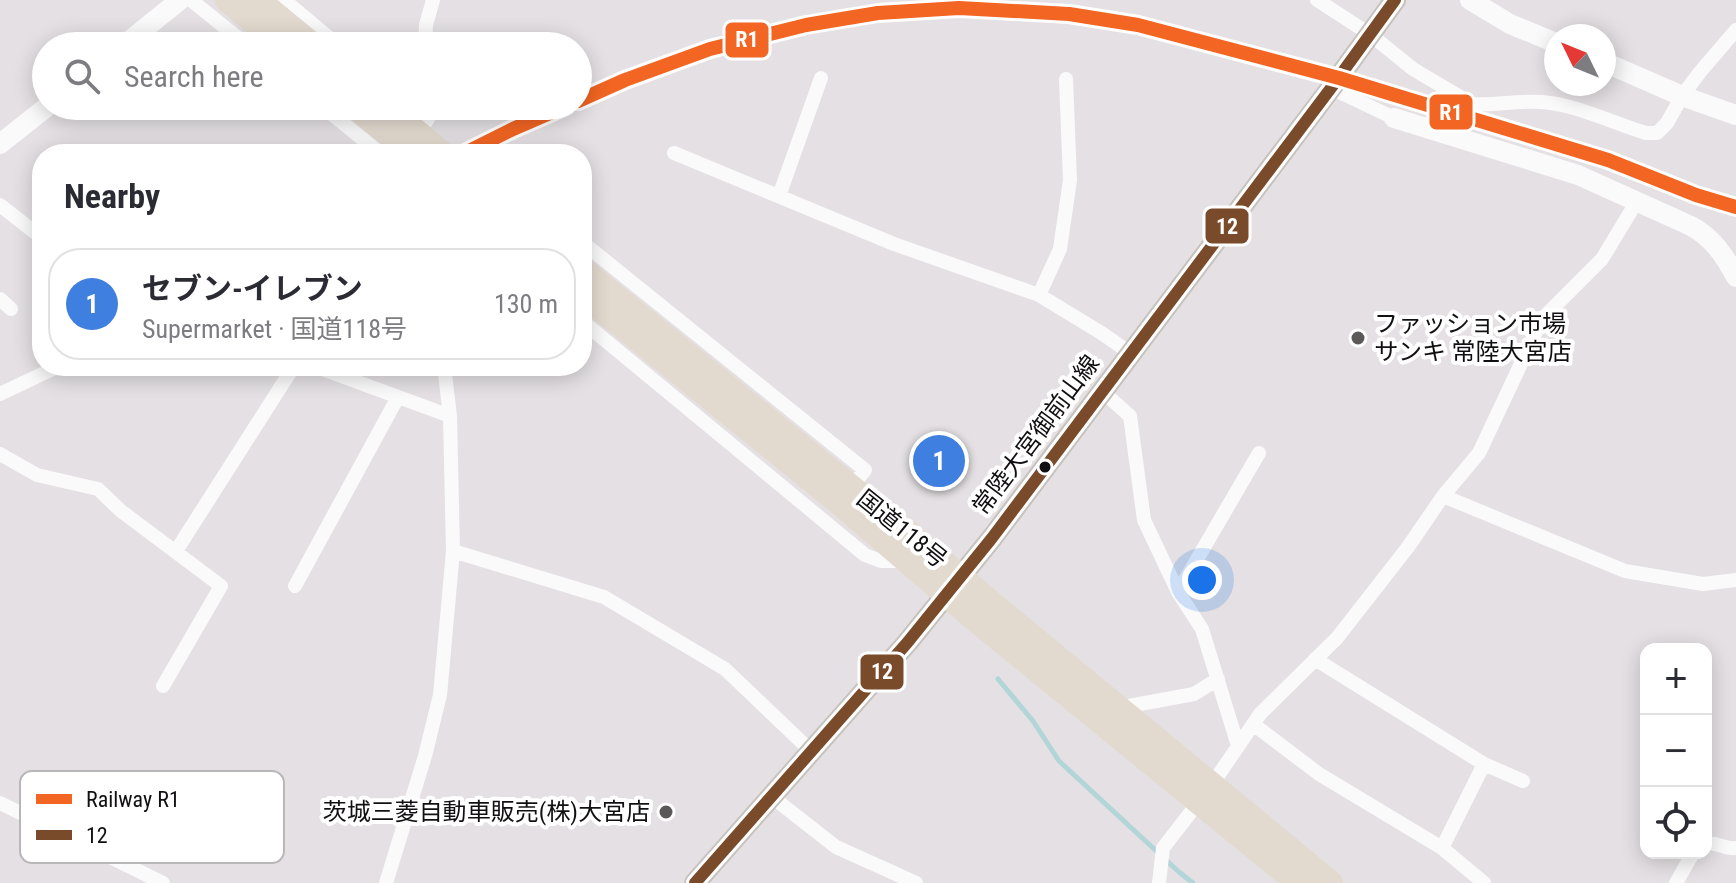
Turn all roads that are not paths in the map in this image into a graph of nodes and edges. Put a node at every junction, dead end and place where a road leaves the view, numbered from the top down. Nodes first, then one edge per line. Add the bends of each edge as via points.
1 (180, 0) edge
2 (191, 0) edge
3 (228, 0) edge
4 (257, 0) edge
5 (284, 0) edge
6 (433, 0) edge
7 (1317, 0) edge
8 (1395, 0) edge
9 (1470, 0) edge
10 (1736, 30) edge
11 (140, 32) edge
12 (231, 32) edge
13 (267, 32) edge
14 (296, 32) edge
15 (322, 32) edge
16 (426, 32) edge
17 (1371, 35) junction
18 (1544, 38) edge
19 (1616, 67) edge
20 (821, 78) dead end
21 (1066, 79) dead end
22 (1331, 88) junction
23 (1682, 96) junction
24 (1736, 115) edge
25 (1394, 118) joint
26 (32, 119) edge
27 (339, 120) edge
28 (373, 120) edge
29 (402, 120) edge
30 (427, 120) edge
31 (0, 144) edge
32 (369, 144) edge
33 (401, 144) edge
34 (408, 144) edge
35 (430, 144) edge
36 (674, 153) dead end
37 (779, 196) junction
38 (1637, 201) junction
39 (0, 205) edge
40 (32, 230) edge
41 (592, 250) edge
42 (1730, 253) edge
43 (1736, 277) edge
44 (592, 280) edge
45 (1039, 295) junction
46 (592, 299) edge
47 (592, 329) edge
48 (647, 335) junction
49 (1130, 353) junction
50 (38, 376) edge
51 (288, 376) edge
52 (341, 376) edge
53 (445, 376) edge
54 (1102, 391) junction
55 (0, 394) edge
56 (398, 397) junction
57 (450, 416) junction
58 (1259, 453) dead end
59 (0, 454) edge
60 (851, 487) junction
61 (1443, 496) junction
62 (176, 551) junction
63 (453, 551) junction
64 (905, 561) junction
65 (1736, 580) edge
66 (295, 586) dead end
67 (953, 586) junction
68 (1178, 592) junction
69 (1315, 659) junction
70 (1218, 679) junction
71 (163, 686) dead end
72 (1118, 709) junction
73 (1253, 724) junction
74 (1238, 746) junction
75 (811, 751) junction
76 (1484, 764) junction
77 (1523, 781) dead end
78 (1205, 794) junction
79 (771, 796) junction
80 (0, 803) edge
81 (20, 814) edge
82 (1712, 842) edge
83 (1442, 848) junction
84 (1736, 848) edge
85 (1690, 859) edge
86 (110, 863) edge
87 (136, 877) edge
88 (163, 883) edge
89 (386, 883) edge
90 (695, 883) edge
91 (916, 883) edge
92 (1159, 883) edge
93 (1299, 883) edge
94 (1330, 883) edge
95 (1484, 883) edge
96 (1676, 883) edge

1 - 11 street
2 - 12 street
3 - 13 highway
4 - 14 highway
5 - 15 street
6 - 16 street
7 - 17 street
8 - 17 main road, 常陸大宮御前山線
9 - 18 street
10 - 23 street
17 - 22 main road, 常陸大宮御前山線
17 - 23 street via 1413,69 1472,104 1561,105 1657,133
19 - 23 street
20 - 37 street
21 - 45 street via 1070,180 1060,249
22 - 25 street
22 - 49 main road, 常陸大宮御前山線
23 - 24 street
25 - 38 street via 1546,164
26 - 31 street
27 - 32 street
28 - 33 highway
29 - 35 highway
30 - 34 street
36 - 37 street
37 - 45 street
38 - 42 street via 1704,233
38 - 61 street via 1602,259 1542,319 1479,453
39 - 40 street
41 - 60 street via 865,470
42 - 43 street
44 - 48 highway, 国道118号
45 - 49 street
46 - 48 highway, 国道118号
47 - 64 street via 865,555
48 - 60 highway, 国道118号
48 - 64 highway, 国道118号
49 - 54 main road, 常陸大宮御前山線
50 - 55 street
51 - 62 street
52 - 56 street
53 - 57 street
54 - 67 main road, 常陸大宮御前山線
54 - 68 street via 1130,416 1144,520
56 - 57 street
56 - 66 street
57 - 63 street
58 - 68 street
59 - 62 street via 37,475 98,489
60 - 67 highway, 国道118号
61 - 65 street via 1625,571 1703,584
61 - 69 street via 1337,638
62 - 71 street via 221,586
63 - 75 street via 604,597 725,669
63 - 89 street via 440,695
64 - 67 highway, 国道118号
67 - 72 highway, 国道118号
67 - 75 main road, 常陸大宮御前山線
67 - 78 highway, 国道118号
68 - 70 street via 1202,629
69 - 73 street
69 - 76 street
70 - 72 street via 1194,694
70 - 74 street
72 - 78 highway, 国道118号
73 - 74 street
73 - 83 street via 1319,774
74 - 78 street
75 - 79 main road, 常陸大宮御前山線
76 - 77 street
76 - 83 street
78 - 92 street via 1163,848
78 - 93 highway, 国道118号
78 - 94 highway, 国道118号
79 - 90 main road, 常陸大宮御前山線
79 - 91 street via 836,847
80 - 81 street
82 - 84 street
83 - 95 street
85 - 96 street
86 - 87 street
87 - 88 street

